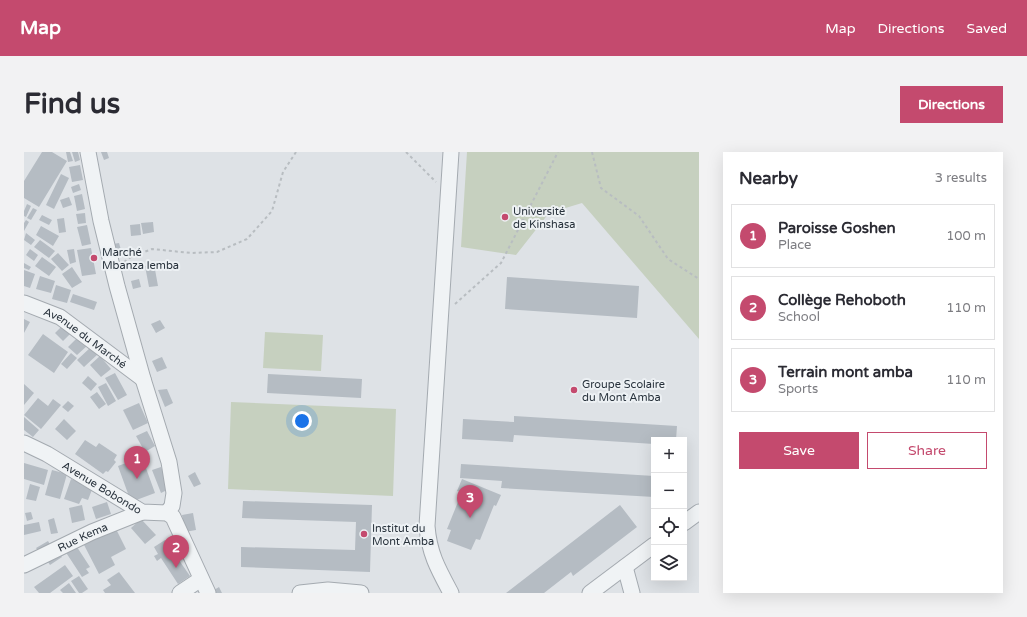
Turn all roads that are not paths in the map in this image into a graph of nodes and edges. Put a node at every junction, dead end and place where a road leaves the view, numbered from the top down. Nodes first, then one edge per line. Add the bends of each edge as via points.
1 (88, 152) edge
2 (451, 152) edge
3 (24, 303) edge
4 (143, 379) junction
5 (24, 443) edge
6 (142, 512) junction
7 (699, 512) edge
8 (167, 514) junction
9 (687, 521) edge
10 (651, 547) edge
11 (24, 565) edge
12 (625, 567) junction
13 (201, 579) junction
14 (180, 593) edge
15 (208, 593) edge
16 (300, 593) edge
17 (361, 593) edge
18 (451, 593) edge
19 (590, 593) edge
20 (632, 593) edge

1 - 4 street, Avenue du Marché via 101,221
2 - 18 street via 427,526 428,544 434,561
3 - 4 street, Avenue du Marché via 60,317
4 - 8 street, Avenue du Marché via 169,462 174,493 172,506
5 - 6 street, Avenue Bobondo via 47,454
6 - 8 street, Avenue Bobondo
6 - 11 street, Rue Kema via 92,532
7 - 9 street
8 - 13 street via 173,517
10 - 12 street
12 - 19 street
12 - 20 street
13 - 14 street
13 - 15 street
16 - 17 street via 328,590

